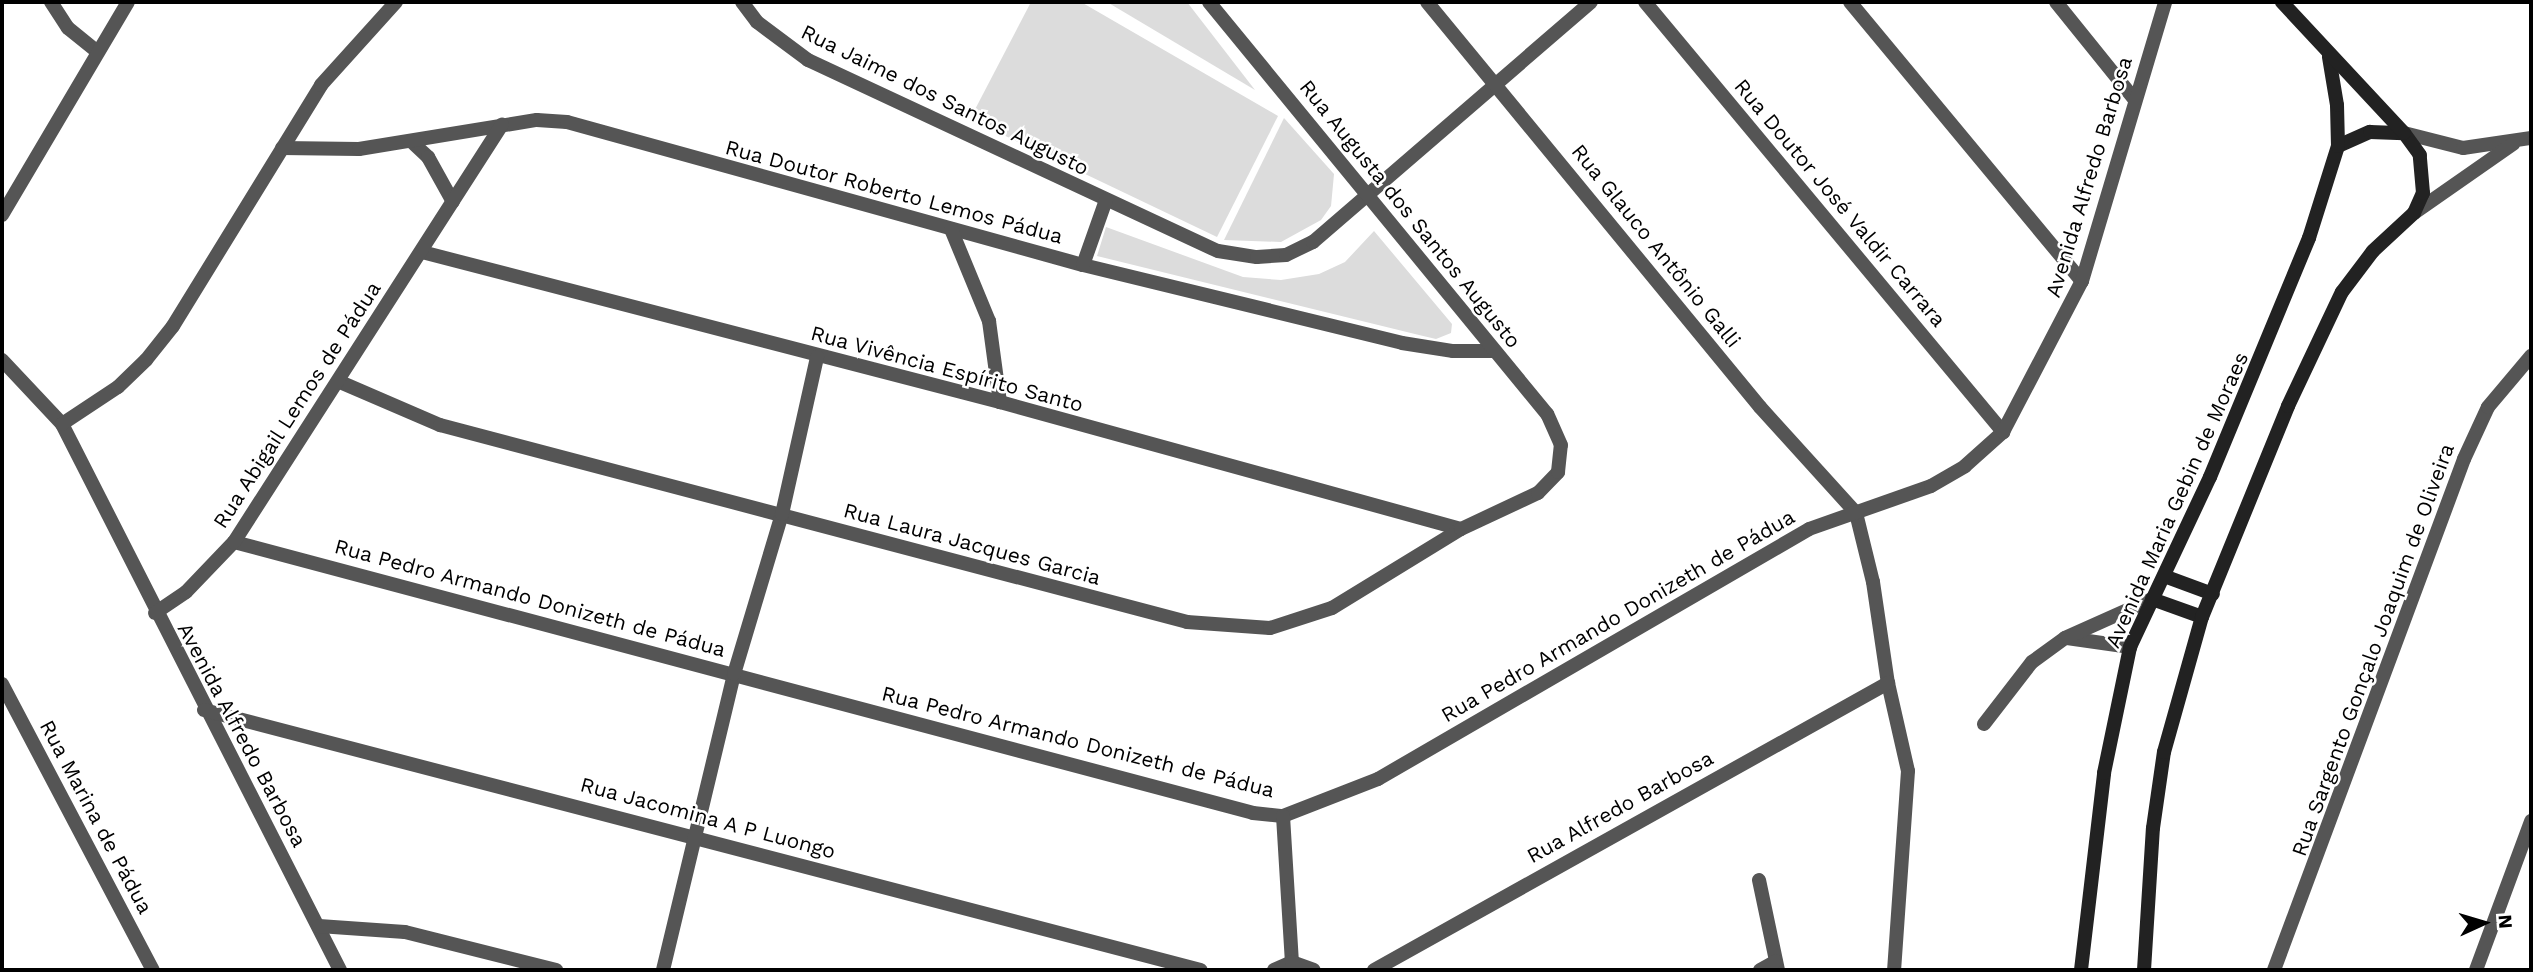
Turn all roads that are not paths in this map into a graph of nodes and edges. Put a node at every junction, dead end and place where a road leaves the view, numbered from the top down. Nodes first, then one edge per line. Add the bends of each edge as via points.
1 (51, 2) edge
2 (128, 2) edge
3 (396, 2) edge
4 (742, 2) edge
5 (1209, 2) edge
6 (1427, 2) edge
7 (1591, 2) edge
8 (1645, 2) edge
9 (1850, 2) edge
10 (2056, 2) edge
11 (2165, 2) edge
12 (2282, 2) edge
13 (96, 51) junction
14 (2329, 56) junction
15 (1494, 81) junction
16 (2136, 100) junction
17 (502, 125) junction
18 (2404, 133) junction
19 (2531, 138) edge
20 (413, 143) junction
21 (2513, 144) junction
22 (2338, 146) junction
23 (282, 148) junction
24 (1367, 192) junction
25 (1106, 200) junction
26 (453, 202) junction
27 (2414, 213) junction
28 (2, 215) edge
29 (951, 229) junction
30 (422, 253) junction
31 (1083, 265) junction
32 (2082, 281) junction
33 (1494, 351) junction
34 (2531, 356) edge
35 (817, 357) junction
36 (2, 360) edge
37 (340, 382) junction
38 (1000, 402) junction
39 (62, 424) junction
40 (2003, 432) junction
41 (1561, 460) joint
42 (1856, 513) junction
43 (782, 514) junction
44 (1461, 529) junction
45 (234, 542) junction
46 (2164, 576) junction
47 (2213, 594) junction
48 (2152, 599) junction
49 (155, 613) junction
50 (2202, 617) junction
51 (2065, 638) junction
52 (2130, 648) junction
53 (734, 674) junction
54 (1888, 683) junction
55 (2, 684) edge
56 (204, 710) junction
57 (1984, 723) dead end
58 (1283, 816) junction
59 (2531, 821) edge
60 (694, 835) junction
61 (1759, 880) dead end
62 (319, 926) junction
63 (1292, 962) junction
64 (1777, 966) edge
65 (153, 970) edge
66 (340, 970) edge
67 (556, 970) edge
68 (663, 970) edge
69 (1201, 970) edge
70 (1274, 970) edge
71 (1314, 970) edge
72 (1374, 970) edge
73 (1760, 970) edge
74 (1894, 970) edge
75 (2081, 970) edge
76 (2144, 970) edge
77 (2274, 970) edge
78 (2476, 970) edge

1 - 13 street via 68,28
2 - 13 street
3 - 23 street via 321,85
4 - 25 street, Rua Jaime dos Santos Augusto via 757,22 807,60
5 - 24 street, Rua Augusta dos Santos Augusto
6 - 15 street, Rua Glauco Antônio Galli
7 - 15 street, Rua Jaime dos Santos Augusto
8 - 40 street, Rua Doutor José Valdir Carrara
9 - 32 street
10 - 16 street
11 - 16 street, Avenida Alfredo Barbosa
12 - 14 main road
13 - 28 street
14 - 18 main road
14 - 22 main road, Avenida Maria Gebin de Moraes
15 - 24 street, Rua Jaime dos Santos Augusto
15 - 42 street, Rua Glauco Antônio Galli via 1760,407
16 - 32 street, Avenida Alfredo Barbosa
17 - 20 street, Rua Doutor Roberto Lemos Pádua
17 - 26 street, Rua Abigail Lemos de Pádua
17 - 29 street, Rua Doutor Roberto Lemos Pádua via 567,122
18 - 21 street via 2463,148
18 - 22 main road via 2370,132
18 - 27 main road via 2420,155 2425,176
19 - 21 street
20 - 23 street, Rua Doutor Roberto Lemos Pádua via 321,151
20 - 26 street via 428,157
21 - 27 street
22 - 46 main road, Avenida Maria Gebin de Moraes via 2270,339
23 - 39 street via 173,326 146,360 118,387
24 - 25 street, Rua Jaime dos Santos Augusto via 1313,242 1286,254 1256,257 1218,251
24 - 33 street, Rua Augusta dos Santos Augusto
25 - 31 street, Rua Jaime dos Santos Augusto
26 - 30 street, Rua Abigail Lemos de Pádua
27 - 47 main road via 2373,251 2342,292 2288,407
29 - 31 street, Rua Doutor Roberto Lemos Pádua
29 - 38 street via 989,321
30 - 35 street, Rua Vivência Espírito Santo
30 - 37 street, Rua Abigail Lemos de Pádua
31 - 33 street, Rua Doutor Roberto Lemos Pádua via 1402,343
32 - 40 street, Avenida Alfredo Barbosa
33 - 41 street, Rua Augusta dos Santos Augusto via 1556,427
34 - 77 street, Rua Sargento Gonçalo Joaquim de Oliveira via 2488,407 2464,459
35 - 38 street, Rua Vivência Espírito Santo
35 - 43 street
36 - 39 street, Avenida Alfredo Barbosa
37 - 43 street, Rua Laura Jacques Garcia via 440,425
37 - 45 street, Rua Abigail Lemos de Pádua
38 - 44 street, Rua Vivência Espírito Santo
39 - 49 street, Avenida Alfredo Barbosa
40 - 42 street, Avenida Alfredo Barbosa via 1965,466 1931,486
41 - 44 street, Rua Laura Jacques Garcia via 1558,472 1538,493
42 - 54 street via 1873,582
42 - 58 street, Rua Pedro Armando Donizeth de Pádua via 1760,555 1378,779
43 - 44 street, Rua Laura Jacques Garcia via 1110,604 1240,629 1270,628 1332,608
43 - 53 street
45 - 49 street, Rua Abigail Lemos de Pádua via 186,592
45 - 53 street, Rua Pedro Armando Donizeth de Pádua
46 - 47 main road
46 - 48 main road, Avenida Maria Gebin de Moraes
47 - 50 main road
48 - 50 main road
48 - 51 street
48 - 52 main road, Avenida Maria Gebin de Moraes
49 - 56 street, Avenida Alfredo Barbosa
50 - 76 main road via 2164,752 2153,828
51 - 52 street
51 - 57 street via 2017,676
52 - 75 main road, Avenida Maria Gebin de Moraes via 2104,773
53 - 58 street, Rua Pedro Armando Donizeth de Pádua via 1253,813
53 - 60 street
54 - 72 street, Rua Alfredo Barbosa
54 - 74 street via 1908,771
55 - 65 street, Rua Marina de Pádua
56 - 60 street, Rua Jacomina A P Luongo
56 - 62 street, Avenida Alfredo Barbosa
58 - 63 street
59 - 78 street
60 - 68 street
60 - 69 street, Rua Jacomina A P Luongo
61 - 64 street
62 - 66 street, Avenida Alfredo Barbosa
62 - 67 street via 405,933
63 - 70 street
63 - 71 street
64 - 73 street

